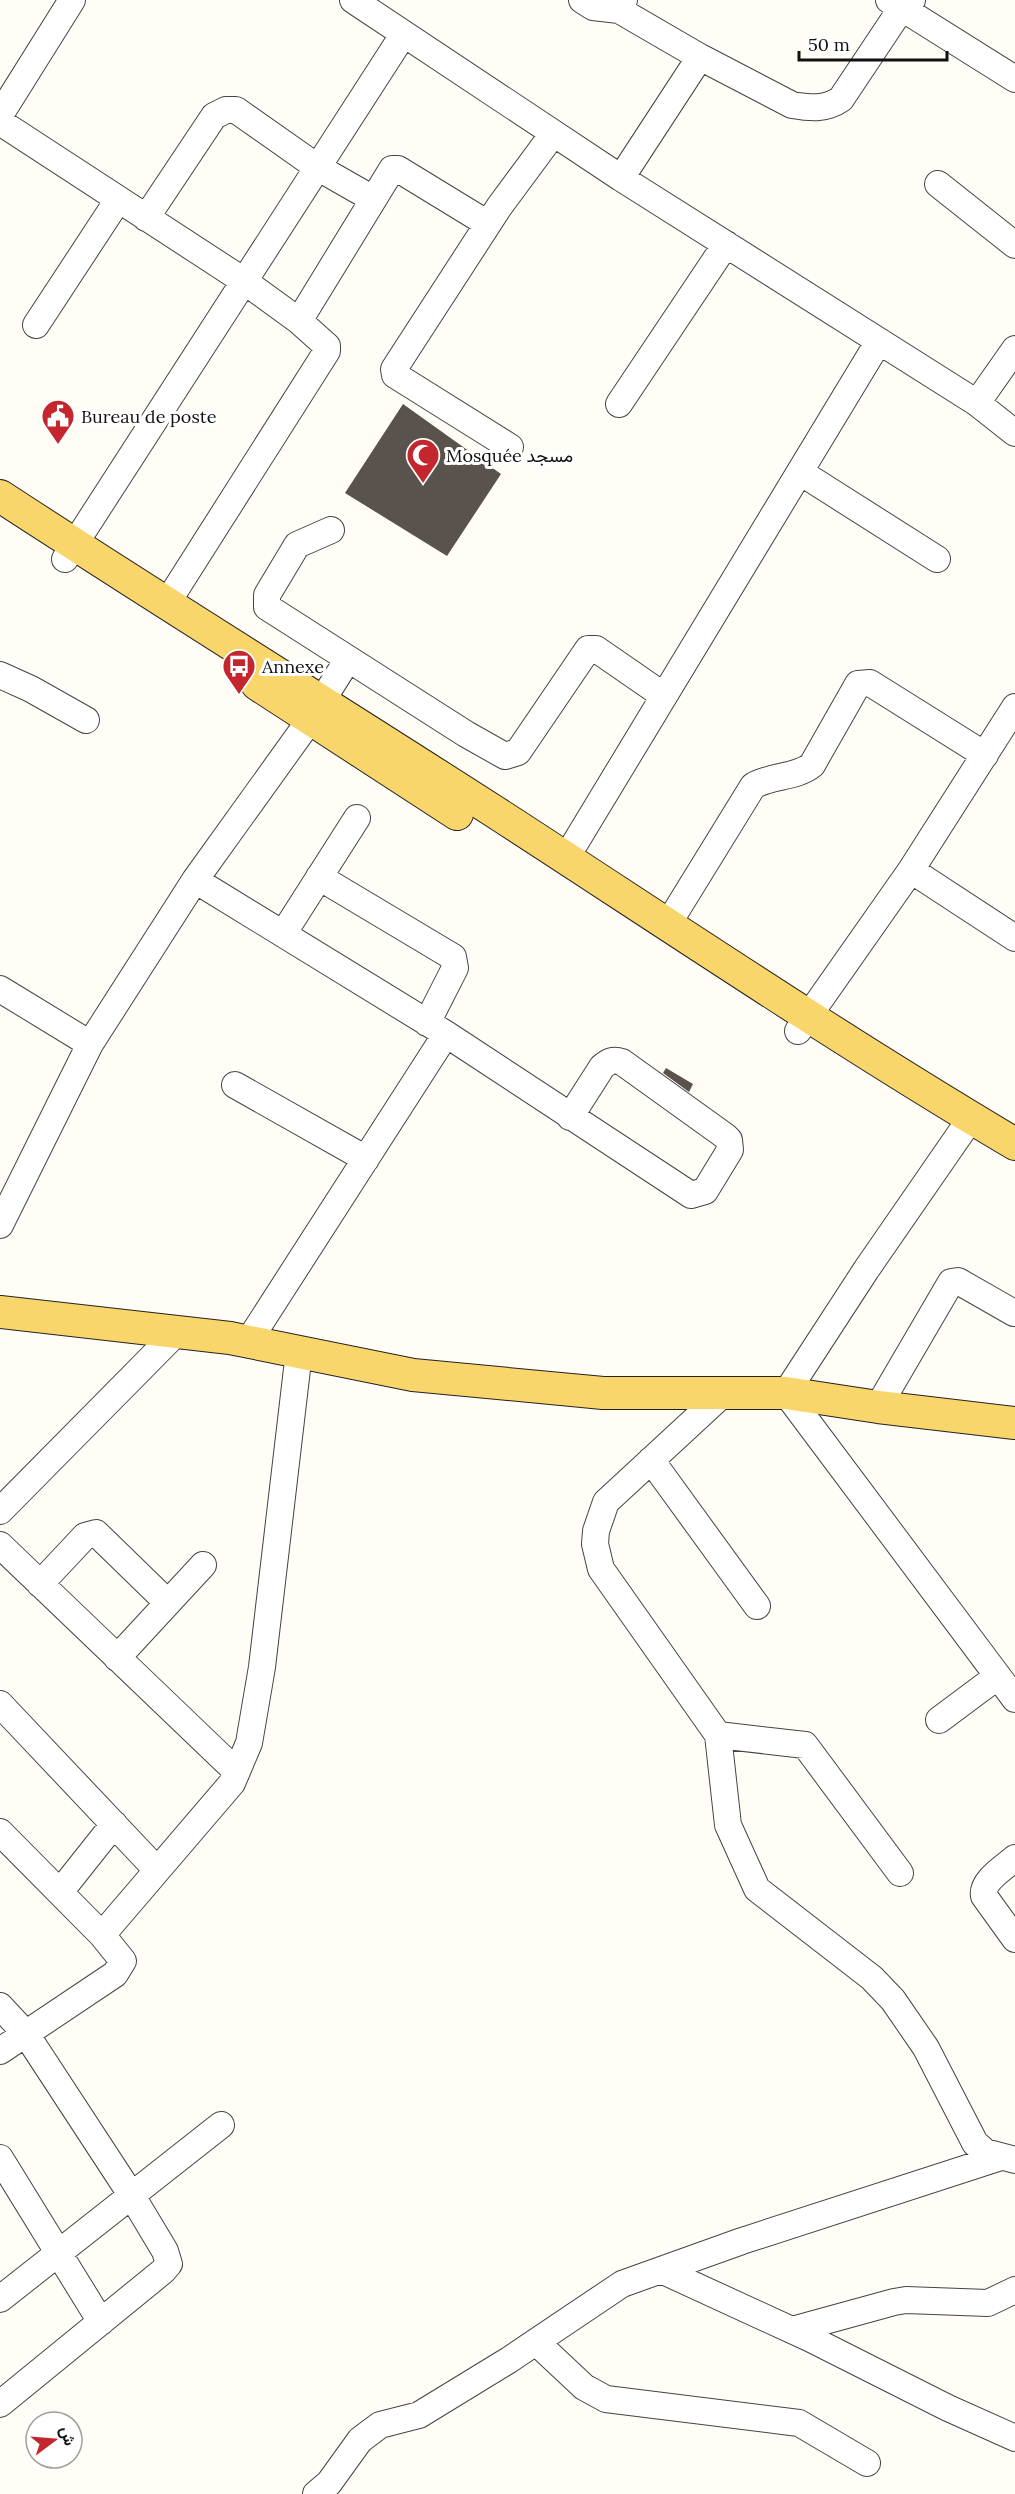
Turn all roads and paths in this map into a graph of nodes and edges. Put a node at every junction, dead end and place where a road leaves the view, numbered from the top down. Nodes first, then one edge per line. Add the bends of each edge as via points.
1 (353, 0) edge
2 (582, 0) edge
3 (70, 1) edge
4 (901, 3) edge
5 (621, 5) edge
6 (403, 35) junction
7 (700, 57) junction
8 (1015, 79) edge
9 (0, 115) edge
10 (0, 122) edge
11 (553, 134) junction
12 (317, 167) junction
13 (621, 178) junction
14 (938, 184) dead end
15 (373, 199) junction
16 (118, 200) junction
17 (146, 218) junction
18 (488, 224) junction
19 (726, 244) junction
20 (1015, 245) edge
21 (244, 281) junction
22 (299, 321) junction
23 (36, 325) dead end
24 (879, 341) junction
25 (1015, 349) edge
26 (977, 403) junction
27 (619, 404) dead end
28 (1015, 433) edge
29 (510, 447) dead end
30 (800, 472) junction
31 (0, 496) edge
32 (0, 516) edge
33 (331, 530) dead end
34 (69, 552) junction
35 (938, 559) dead end
36 (167, 603) junction
37 (348, 659) junction
38 (0, 675) edge
39 (664, 696) junction
40 (1015, 707) edge
41 (316, 710) junction
42 (86, 720) dead end
43 (985, 755) junction
44 (357, 818) dead end
45 (566, 858) junction
46 (911, 870) junction
47 (320, 877) junction
48 (195, 880) junction
49 (668, 924) junction
50 (283, 934) junction
51 (1015, 938) edge
52 (0, 989) edge
53 (803, 1025) junction
54 (437, 1029) junction
55 (90, 1044) junction
56 (235, 1085) dead end
57 (570, 1117) junction
58 (966, 1125) junction
59 (1015, 1144) edge
60 (366, 1159) junction
61 (1015, 1164) edge
62 (0, 1226) edge
63 (0, 1312) edge
64 (1014, 1313) edge
65 (177, 1332) junction
66 (248, 1342) junction
67 (299, 1352) junction
68 (725, 1392) junction
69 (786, 1393) junction
70 (878, 1407) junction
71 (1015, 1423) edge
72 (651, 1460) junction
73 (0, 1511) edge
74 (0, 1545) edge
75 (203, 1565) dead end
76 (40, 1584) junction
77 (168, 1603) junction
78 (757, 1606) dead end
79 (117, 1658) junction
80 (998, 1676) junction
81 (1015, 1698) edge
82 (0, 1704) edge
83 (939, 1720) dead end
84 (718, 1735) junction
85 (237, 1772) junction
86 (114, 1824) junction
87 (0, 1832) edge
88 (1015, 1858) edge
89 (157, 1870) junction
90 (900, 1872) dead end
91 (60, 1892) junction
92 (102, 1935) junction
93 (1015, 1939) edge
94 (0, 2006) edge
95 (26, 2034) junction
96 (0, 2051) edge
97 (220, 2125) dead end
98 (0, 2158) edge
99 (1007, 2159) edge
100 (132, 2196) junction
101 (59, 2254) junction
102 (661, 2270) junction
103 (1015, 2290) edge
104 (0, 2299) edge
105 (101, 2322) junction
106 (792, 2330) junction
107 (536, 2342) junction
108 (0, 2404) edge
109 (1015, 2438) edge
110 (867, 2463) dead end
111 (316, 2494) edge

1 - 6 street
2 - 5 street via 593,7
3 - 9 street
4 - 7 street via 841,99 827,107 792,105
4 - 8 street
5 - 7 street
6 - 11 street
6 - 12 street
7 - 13 street
10 - 16 street
11 - 13 street
11 - 18 street
12 - 15 street
12 - 17 street via 236,110 226,110 214,116
12 - 21 street
13 - 19 street
14 - 20 street
15 - 18 street via 390,170 397,169
15 - 22 street
16 - 17 street
16 - 23 street
17 - 21 street
18 - 29 street via 394,372
19 - 24 street
19 - 27 street
21 - 22 street
21 - 34 street
22 - 36 street via 327,346 327,351
24 - 26 street
24 - 30 street
25 - 26 street
26 - 28 street
30 - 35 street
30 - 39 street
31 - 34 main road
32 - 34 main road
33 - 37 street via 297,545 266,601 267,608
34 - 36 main road
34 - 41 main road
36 - 41 main road
37 - 39 street via 505,756 518,752 588,649 596,649
37 - 41 street
38 - 42 street
39 - 45 street
40 - 43 street
41 - 45 main road
41 - 48 street
41 - 53 main road
43 - 46 street
43 - 49 street via 870,683 858,684 812,765 753,786
44 - 47 street
45 - 49 main road
46 - 51 street
46 - 53 street
47 - 50 street
47 - 54 street via 453,957 455,968
48 - 50 street
48 - 55 street
49 - 53 main road
50 - 54 street
52 - 55 street
53 - 58 main road via 910,1102
54 - 57 street
54 - 60 street
55 - 62 street
56 - 60 street
57 - 57 street via 691,1195 705,1191 730,1150 725,1136 615,1060 602,1067
58 - 59 main road
58 - 61 main road
58 - 69 street
60 - 66 street
63 - 65 main road
64 - 70 street via 958,1281 951,1282
65 - 66 main road
65 - 73 street
66 - 67 main road
67 - 68 main road via 413,1375 567,1390
67 - 85 street via 261,1676 249,1743
68 - 69 main road
68 - 72 street
69 - 70 main road
69 - 80 street
70 - 71 main road
72 - 78 street
72 - 84 street via 606,1503 596,1531 597,1556 601,1569
74 - 76 street
75 - 77 street
76 - 77 street via 85,1536 96,1533
76 - 79 street
77 - 79 street
79 - 85 street
80 - 81 street
80 - 83 street
82 - 86 street
84 - 90 street via 805,1745
84 - 99 street via 728,1825 757,1889 872,1978 893,2000 926,2048 975,2143 985,2152
85 - 89 street via 232,1783
86 - 89 street
86 - 91 street
87 - 91 street
88 - 93 street via 983,1891
89 - 92 street
91 - 92 street
92 - 95 street via 120,1956 122,1966
94 - 95 street
95 - 96 street
95 - 100 street
97 - 100 street
98 - 101 street
99 - 102 street
100 - 101 street
100 - 105 street via 169,2264
101 - 104 street
101 - 105 street
102 - 106 street
102 - 107 street via 622,2284
103 - 106 street via 988,2303 894,2302
105 - 108 street
106 - 109 street
107 - 110 street via 584,2387 606,2399 799,2423
107 - 111 street via 419,2415 380,2425 360,2440 329,2483

